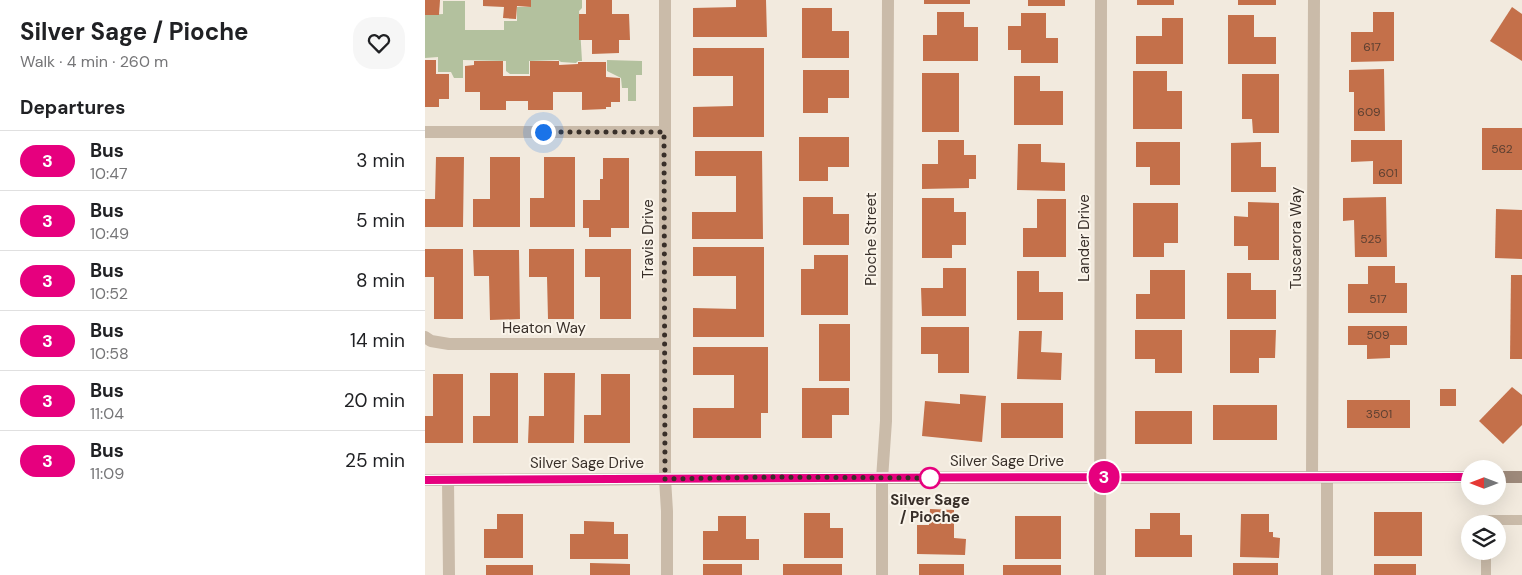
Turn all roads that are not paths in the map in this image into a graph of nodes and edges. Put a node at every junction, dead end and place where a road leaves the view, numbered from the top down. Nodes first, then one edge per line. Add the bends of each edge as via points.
1 (665, 0) edge
2 (888, 0) edge
3 (1101, 0) edge
4 (1314, 0) edge
5 (425, 132) edge
6 (664, 132) junction
7 (425, 338) edge
8 (665, 344) junction
9 (1522, 476) edge
10 (1100, 477) junction
11 (1312, 477) junction
12 (1327, 477) junction
13 (1461, 477) edge
14 (1506, 477) edge
15 (665, 479) junction
16 (882, 479) junction
17 (425, 480) edge
18 (448, 480) junction
19 (1506, 520) edge
20 (1522, 520) edge
21 (1486, 560) edge
22 (449, 575) edge
23 (667, 575) edge
24 (882, 575) edge
25 (1100, 575) edge
26 (1327, 575) edge
27 (1486, 575) edge

1 - 6 street, Travis Drive
2 - 16 street, Pioche Street via 886,411
3 - 10 street, Lander Drive
4 - 11 street, Tuscarora Way
5 - 6 street
6 - 8 street, Travis Drive
7 - 8 street, Heaton Way via 449,344
8 - 15 street, Travis Drive
9 - 14 street
10 - 11 street, Silver Sage Drive
10 - 16 street, Silver Sage Drive
10 - 25 street, Lander Drive
11 - 12 street, Silver Sage Drive
12 - 13 street, Silver Sage Drive
12 - 26 street
15 - 16 street, Silver Sage Drive
15 - 18 street, Silver Sage Drive
15 - 23 street, Travis Drive
16 - 24 street, Pioche Street
17 - 18 street, Silver Sage Drive
18 - 22 street
19 - 20 lane
21 - 27 lane

